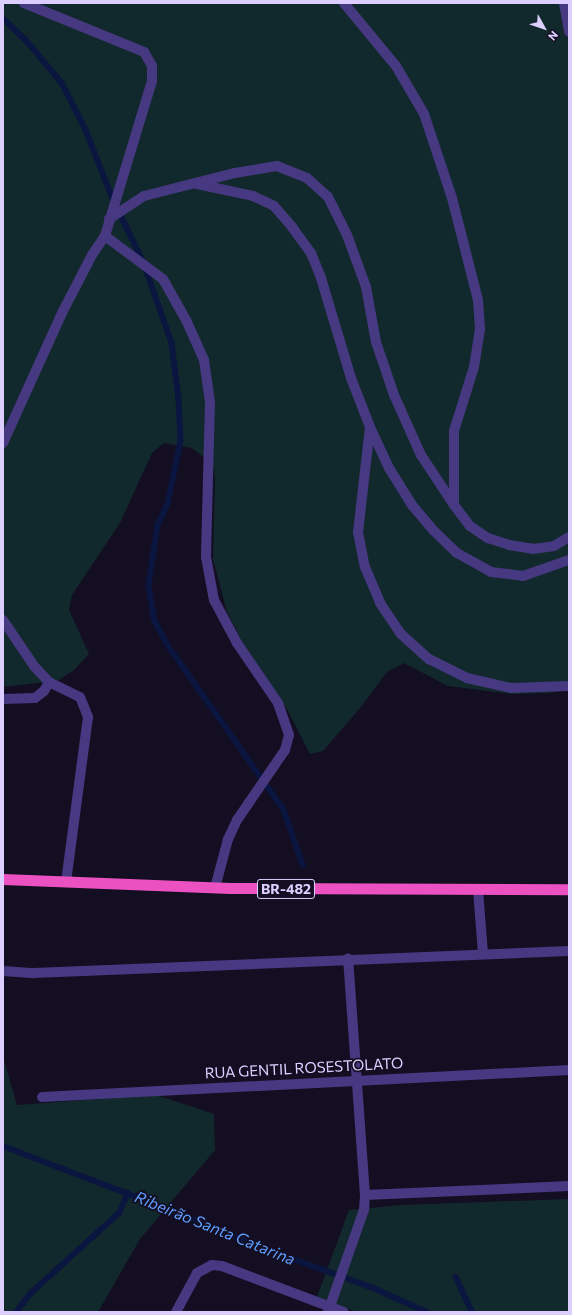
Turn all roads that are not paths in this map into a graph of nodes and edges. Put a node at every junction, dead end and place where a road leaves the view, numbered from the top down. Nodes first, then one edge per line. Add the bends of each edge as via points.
1 (24, 3) edge
2 (344, 3) edge
3 (564, 3) edge
4 (569, 32) edge
5 (195, 184) junction
6 (109, 219) junction
7 (105, 236) junction
8 (370, 427) junction
9 (3, 443) edge
10 (454, 505) junction
11 (569, 537) edge
12 (569, 560) edge
13 (3, 620) edge
14 (49, 682) junction
15 (569, 686) edge
16 (3, 699) edge
17 (3, 880) edge
18 (66, 882) junction
19 (215, 888) junction
20 (569, 889) edge
21 (478, 890) junction
22 (569, 951) edge
23 (483, 954) junction
24 (348, 959) junction
25 (3, 971) edge
26 (569, 1070) edge
27 (359, 1080) junction
28 (42, 1096) dead end
29 (569, 1186) edge
30 (365, 1195) junction
31 (329, 1310) edge
32 (176, 1312) edge
33 (344, 1312) edge

1 - 6 street via 144,52 152,66 152,81
2 - 10 street via 396,66 424,114 452,198 478,300 480,328 474,367 454,431
3 - 4 street
5 - 6 street via 144,196
5 - 8 street via 253,196 274,206 292,226 311,253 321,278 351,378
5 - 10 street via 277,166 307,178 328,197 347,235 366,286 376,342 394,395 421,455
6 - 7 street
7 - 9 street via 92,255 63,311
7 - 19 street via 163,279 204,360 210,402 206,557 214,600 237,643 278,703 289,735 285,750 237,820 228,839
8 - 12 street via 389,468 412,505 457,552 491,572 523,576
8 - 15 street via 358,532 368,574 380,603 402,634 430,659 467,678 511,688
10 - 11 street via 470,526 488,538 508,545 533,549 554,546
13 - 14 street
14 - 16 street via 44,691 35,698
14 - 18 street via 80,697 88,717
17 - 18 highway, BR-482
18 - 19 highway, BR-482
19 - 21 highway, BR-482
20 - 21 highway, BR-482
21 - 23 street
22 - 23 street
23 - 24 street
24 - 25 street via 34,973
24 - 27 street
26 - 27 street, RUA GENTIL ROSESTOLATO
27 - 28 street, RUA GENTIL ROSESTOLATO
27 - 30 street
29 - 30 street
30 - 31 street via 364,1210
31 - 32 street via 222,1266 205,1267 190,1282
31 - 33 street

